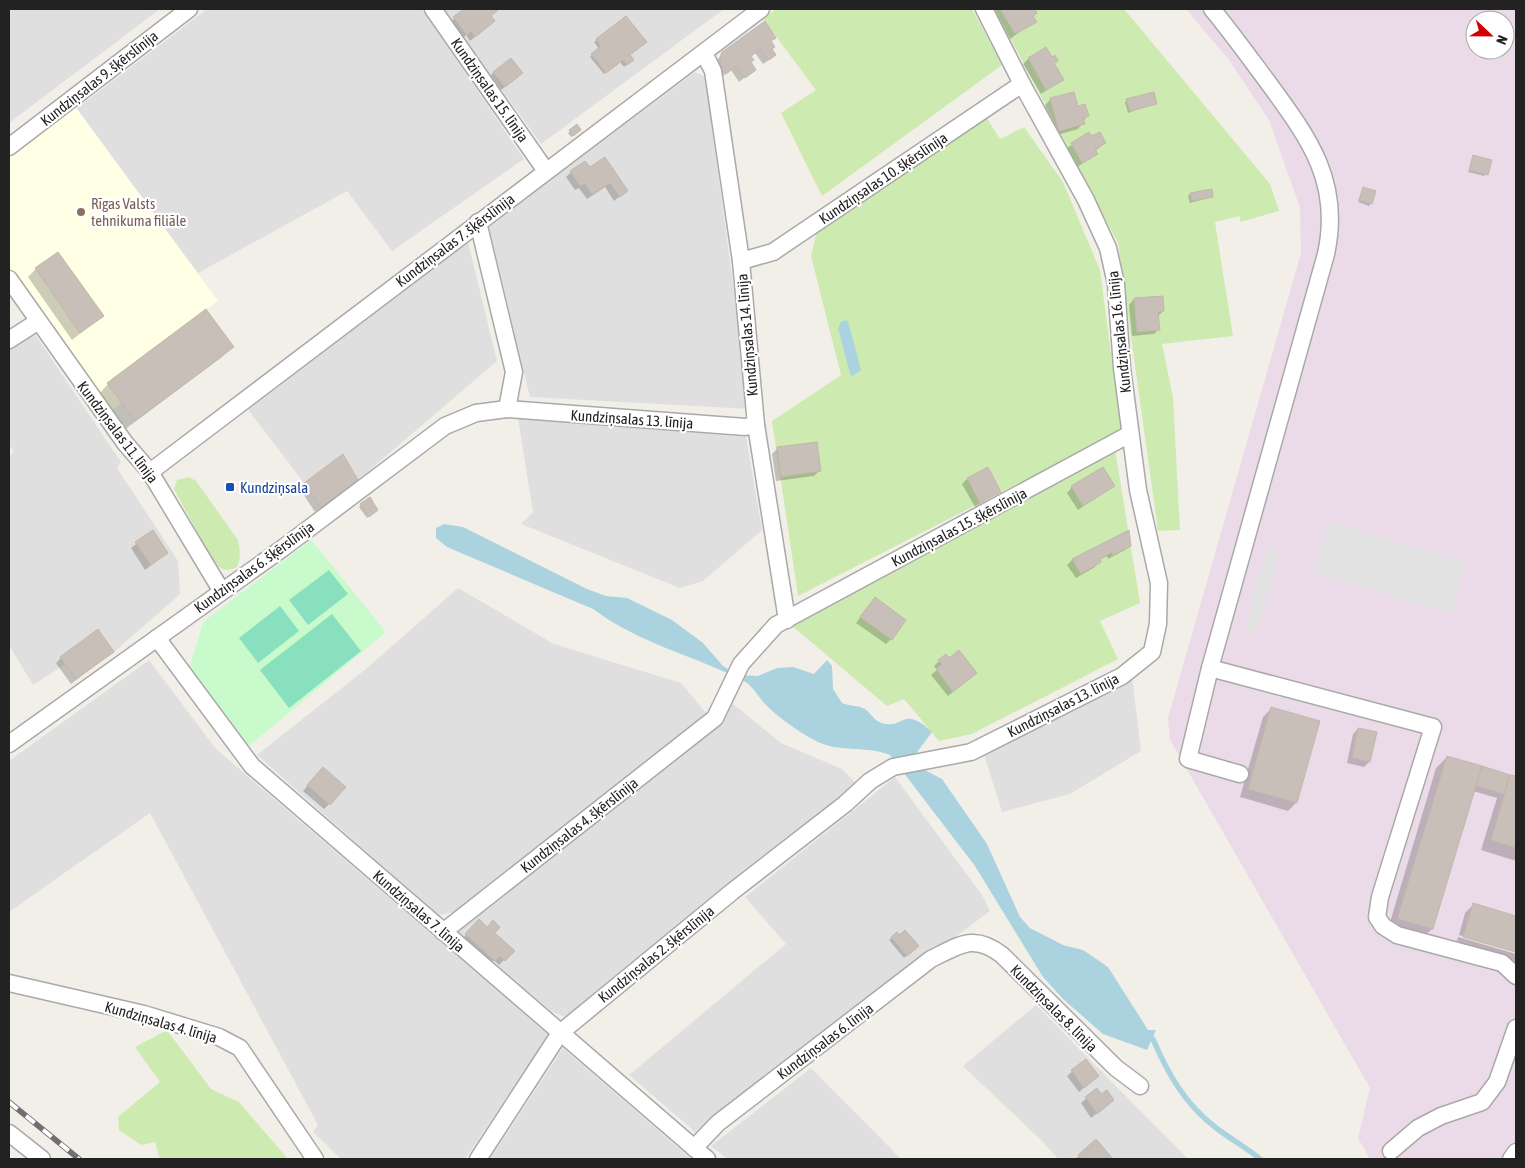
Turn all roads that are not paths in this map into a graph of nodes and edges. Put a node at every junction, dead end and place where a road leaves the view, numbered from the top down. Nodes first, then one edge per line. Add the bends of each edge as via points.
1 (189, 9) edge
2 (433, 9) edge
3 (761, 9) edge
4 (984, 9) edge
5 (1212, 9) edge
6 (704, 53) junction
7 (1022, 84) junction
8 (9, 147) edge
9 (546, 171) junction
10 (478, 222) junction
11 (740, 261) junction
12 (9, 279) edge
13 (37, 322) junction
14 (9, 340) edge
15 (507, 409) junction
16 (756, 426) junction
17 (1130, 434) junction
18 (150, 472) junction
19 (221, 590) junction
20 (787, 620) junction
21 (157, 638) junction
22 (1152, 652) joint
23 (1210, 668) junction
24 (714, 718) joint
25 (9, 744) edge
26 (921, 760) joint
27 (1240, 774) dead end
28 (443, 932) junction
29 (964, 942) joint
30 (1516, 976) edge
31 (9, 983) edge
32 (1516, 1028) edge
33 (560, 1033) junction
34 (1140, 1086) dead end
35 (9, 1133) edge
36 (694, 1148) junction
37 (1391, 1150) dead end
38 (1516, 1152) edge
39 (20, 1153) edge
40 (42, 1159) edge
41 (316, 1159) edge
42 (478, 1159) edge
43 (707, 1159) edge
44 (1511, 1159) edge

1 - 8 street, Kundziņsalas 9. šķērslīnija
2 - 9 street, Kundziņsalas 15. līnija
3 - 6 street, Kundziņsalas 7. šķērslīnija
4 - 7 street, Kundziņsalas 16. līnija
5 - 23 street via 1311,143 1326,187 1331,224 1326,254
6 - 9 street, Kundziņsalas 7. šķērslīnija
6 - 11 street, Kundziņsalas 14. līnija via 712,72
7 - 11 street, Kundziņsalas 10. šķērslīnija via 772,252
7 - 17 street, Kundziņsalas 16. līnija via 1086,200 1108,248 1116,284
9 - 10 street, Kundziņsalas 7. šķērslīnija
10 - 15 street via 514,372
10 - 18 street, Kundziņsalas 7. šķērslīnija
11 - 16 street, Kundziņsalas 14. līnija
12 - 13 street, Kundziņsalas 11. līnija
13 - 14 street
13 - 18 street, Kundziņsalas 11. līnija via 124,443
15 - 16 street, Kundziņsalas 13. līnija
15 - 19 street, Kundziņsalas 6. šķērslīnija via 476,413 445,426 283,548
16 - 20 street, Kundziņsalas 14. līnija
17 - 20 street, Kundziņsalas 15. šķērslīnija
17 - 22 street, Kundziņsalas 16. līnija via 1146,533 1158,583 1158,624
18 - 19 street, Kundziņsalas 11. līnija
19 - 21 street, Kundziņsalas 6. šķērslīnija
20 - 24 street, Kundziņsalas 15. šķērslīnija via 776,625 741,664
21 - 25 street, Kundziņsalas 6. šķērslīnija
21 - 28 street, Kundziņsalas 7. līnija via 252,766
22 - 26 street, Kundziņsalas 13. līnija via 1122,676 971,752
23 - 27 street via 1188,759
23 - 30 street via 1433,727 1380,897 1377,917 1383,926 1398,935 1502,963
24 - 28 street, Kundziņsalas 4. šķērslīnija
26 - 33 street, Kundziņsalas 2. šķērslīnija via 893,767 870,781
28 - 33 street, Kundziņsalas 7. līnija
29 - 34 street, Kundziņsalas 8. līnija via 990,946 1002,955 1116,1068
29 - 36 street, Kundziņsalas 6. līnija via 916,971 718,1123
31 - 41 street, Kundziņsalas 4. līnija via 144,1014 219,1037 240,1048
32 - 37 street via 1497,1082 1482,1102 1418,1128
33 - 36 street, Kundziņsalas 7. līnija
33 - 42 street, Kundziņsalas 2. šķērslīnija
35 - 39 street
36 - 43 street, Kundziņsalas 7. līnija
38 - 44 street
39 - 40 street

